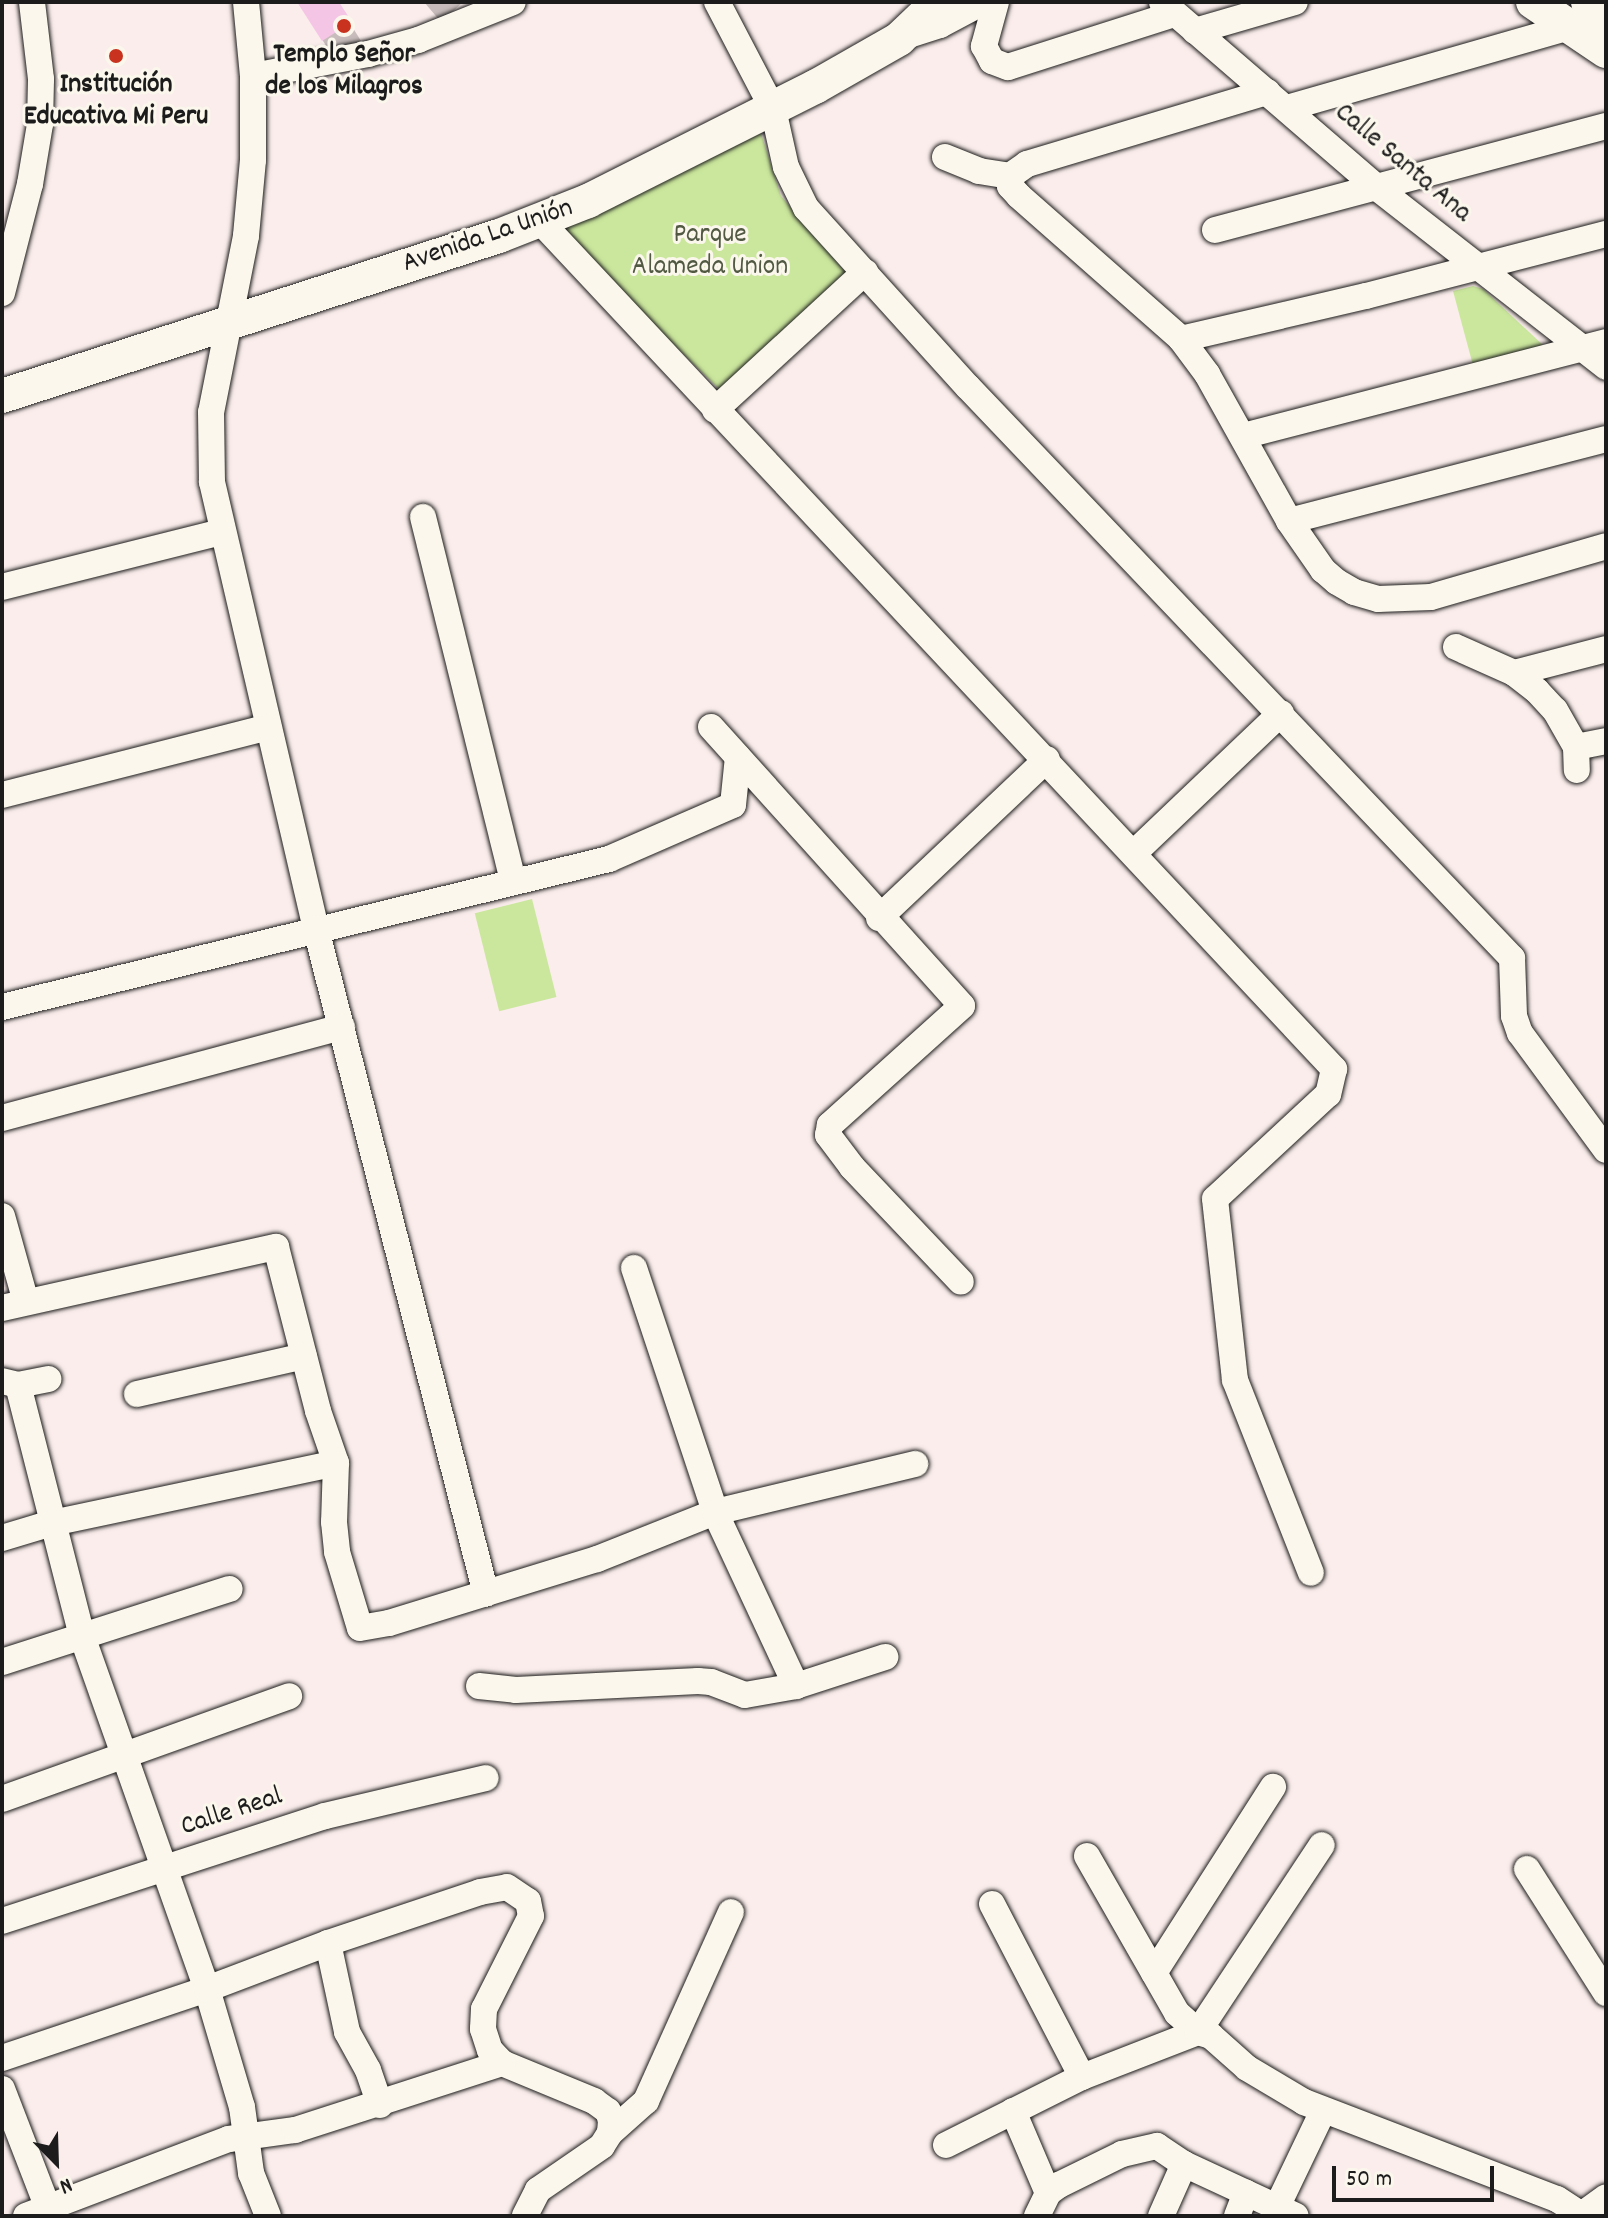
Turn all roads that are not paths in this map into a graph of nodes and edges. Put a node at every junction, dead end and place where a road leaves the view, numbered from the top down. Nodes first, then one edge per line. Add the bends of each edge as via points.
1 (32, 2) edge
2 (246, 2) edge
3 (513, 2) edge
4 (717, 2) edge
5 (938, 2) edge
6 (983, 2) edge
7 (996, 2) edge
8 (1295, 2) edge
9 (1533, 2) edge
10 (1168, 8) edge
11 (1579, 14) edge
12 (1606, 15) edge
13 (1195, 31) junction
14 (899, 39) junction
15 (1606, 51) edge
16 (253, 76) junction
17 (1277, 100) junction
18 (773, 109) junction
19 (1606, 126) edge
20 (945, 157) dead end
21 (1010, 176) junction
22 (1376, 187) junction
23 (540, 221) junction
24 (1215, 230) dead end
25 (1606, 234) edge
26 (1475, 268) junction
27 (865, 272) junction
28 (2, 293) edge
29 (231, 322) junction
30 (1181, 339) junction
31 (1606, 342) edge
32 (1579, 349) junction
33 (1606, 367) edge
34 (2, 396) edge
35 (715, 410) junction
36 (1243, 436) junction
37 (1606, 439) edge
38 (423, 517) dead end
39 (1289, 521) junction
40 (221, 532) junction
41 (1606, 546) edge
42 (2, 587) edge
43 (1456, 647) dead end
44 (1606, 649) edge
45 (1514, 673) junction
46 (1281, 713) junction
47 (268, 727) junction
48 (711, 727) dead end
49 (1606, 741) edge
50 (738, 757) junction
51 (1047, 759) junction
52 (2, 795) edge
53 (1134, 853) junction
54 (513, 882) junction
55 (879, 918) junction
56 (316, 929) junction
57 (2, 1007) edge
58 (342, 1027) junction
59 (2, 1118) edge
60 (1606, 1150) edge
61 (2, 1216) edge
62 (634, 1268) dead end
63 (961, 1282) dead end
64 (14, 1305) edge
65 (304, 1356) junction
66 (48, 1379) dead end
67 (10, 1383) edge
68 (137, 1394) dead end
69 (336, 1463) junction
70 (915, 1464) dead end
71 (715, 1512) junction
72 (52, 1523) junction
73 (2, 1538) edge
74 (1311, 1573) dead end
75 (230, 1589) dead end
76 (486, 1594) junction
77 (82, 1636) junction
78 (885, 1657) dead end
79 (2, 1662) edge
80 (479, 1686) dead end
81 (796, 1686) junction
82 (289, 1696) dead end
83 (125, 1755) junction
84 (486, 1778) dead end
85 (1273, 1787) dead end
86 (2, 1799) edge
87 (1322, 1845) dead end
88 (1087, 1856) dead end
89 (1527, 1869) dead end
90 (164, 1870) junction
91 (992, 1904) dead end
92 (731, 1912) dead end
93 (2, 1921) edge
94 (328, 1943) junction
95 (1154, 1973) junction
96 (207, 1989) junction
97 (1606, 1993) edge
98 (1198, 2032) junction
99 (2, 2058) edge
100 (502, 2063) junction
101 (1082, 2077) junction
102 (2, 2089) edge
103 (380, 2105) junction
104 (1013, 2111) junction
105 (1323, 2111) junction
106 (610, 2133) junction
107 (245, 2135) junction
108 (946, 2145) dead end
109 (1184, 2164) junction
110 (1606, 2197) edge
111 (1042, 2204) edge
112 (1241, 2204) edge
113 (1286, 2212) edge
114 (42, 2213) edge
115 (268, 2216) edge
116 (525, 2216) edge
117 (1161, 2216) edge
118 (1582, 2216) edge

1 - 28 street via 40,124
2 - 16 street
3 - 16 street via 393,47
4 - 18 street
5 - 14 main road, Avenida La Unión
6 - 14 street
7 - 10 street via 984,46 992,61 1008,67
8 - 13 street
9 - 11 main road
10 - 13 street, Calle Santa Ana
11 - 12 main road
11 - 15 main road
11 - 17 street
13 - 17 street, Calle Santa Ana
14 - 18 main road, Avenida La Unión
16 - 29 street via 250,198
17 - 21 street via 1027,164
17 - 22 street, Calle Santa Ana
18 - 23 main road, Avenida La Unión via 635,180
18 - 27 street via 792,184 806,208
19 - 22 street
20 - 21 street
21 - 30 street via 1010,186 1019,196
22 - 24 street
22 - 26 street, Calle Santa Ana
23 - 29 main road, Avenida La Unión
23 - 35 street
25 - 26 street
26 - 30 street
26 - 32 street, Calle Santa Ana
27 - 35 street
27 - 46 street
29 - 34 main road, Avenida La Unión
29 - 40 street via 210,434
30 - 36 street
31 - 32 street
32 - 33 street, Calle Santa Ana
32 - 36 street
35 - 51 street
36 - 39 street
37 - 39 street
38 - 54 street
39 - 41 street via 1323,570 1354,592 1378,599 1431,597
40 - 42 street
40 - 47 street
43 - 45 street
44 - 45 street
45 - 49 street via 1555,710 1576,759
46 - 53 street
46 - 60 street via 1512,958 1514,1016 1520,1033
47 - 52 street
47 - 56 street
48 - 50 street
50 - 54 street via 737,793 729,808 609,859
50 - 55 street
51 - 53 street
51 - 55 street
53 - 74 street via 1334,1069 1328,1094 1215,1199 1235,1380
54 - 56 street
55 - 63 street via 962,1006 830,1125 828,1135
56 - 57 street
56 - 58 street
58 - 59 street
58 - 76 street
61 - 64 street
62 - 71 street
64 - 65 street via 276,1247
65 - 68 street
65 - 69 street
66 - 67 street
67 - 72 street
69 - 72 street
69 - 76 street via 337,1552 360,1628
70 - 71 street
71 - 76 street via 635,1546
71 - 81 street
72 - 73 street
72 - 77 street
75 - 77 street
77 - 79 street
77 - 83 street
78 - 81 street
80 - 81 street via 516,1690 698,1681 745,1695
82 - 83 street
83 - 86 street
83 - 90 street
84 - 90 street, Calle Real via 325,1816
85 - 95 street
87 - 98 street
88 - 95 street
89 - 97 street
90 - 93 street, Calle Real
90 - 96 street
91 - 101 street
92 - 106 street via 646,2101
94 - 96 street
94 - 100 street via 480,1892 507,1887 517,1891 528,1901 531,1916 484,2009 486,2039
94 - 103 street via 347,2032
95 - 98 street via 1177,2013
96 - 99 street
96 - 107 street via 242,2107
98 - 101 street
98 - 105 street via 1211,2036 1259,2076
100 - 103 street
100 - 106 street via 594,2101 608,2111
101 - 104 street
102 - 114 street
103 - 107 street via 295,2130
104 - 108 street
104 - 111 street
105 - 113 street
105 - 118 street via 1557,2199
106 - 116 street via 602,2146 538,2190
107 - 114 street
107 - 115 street via 251,2173
109 - 111 street via 1157,2146 1139,2148
109 - 112 street
109 - 117 street
110 - 118 street
112 - 113 street

